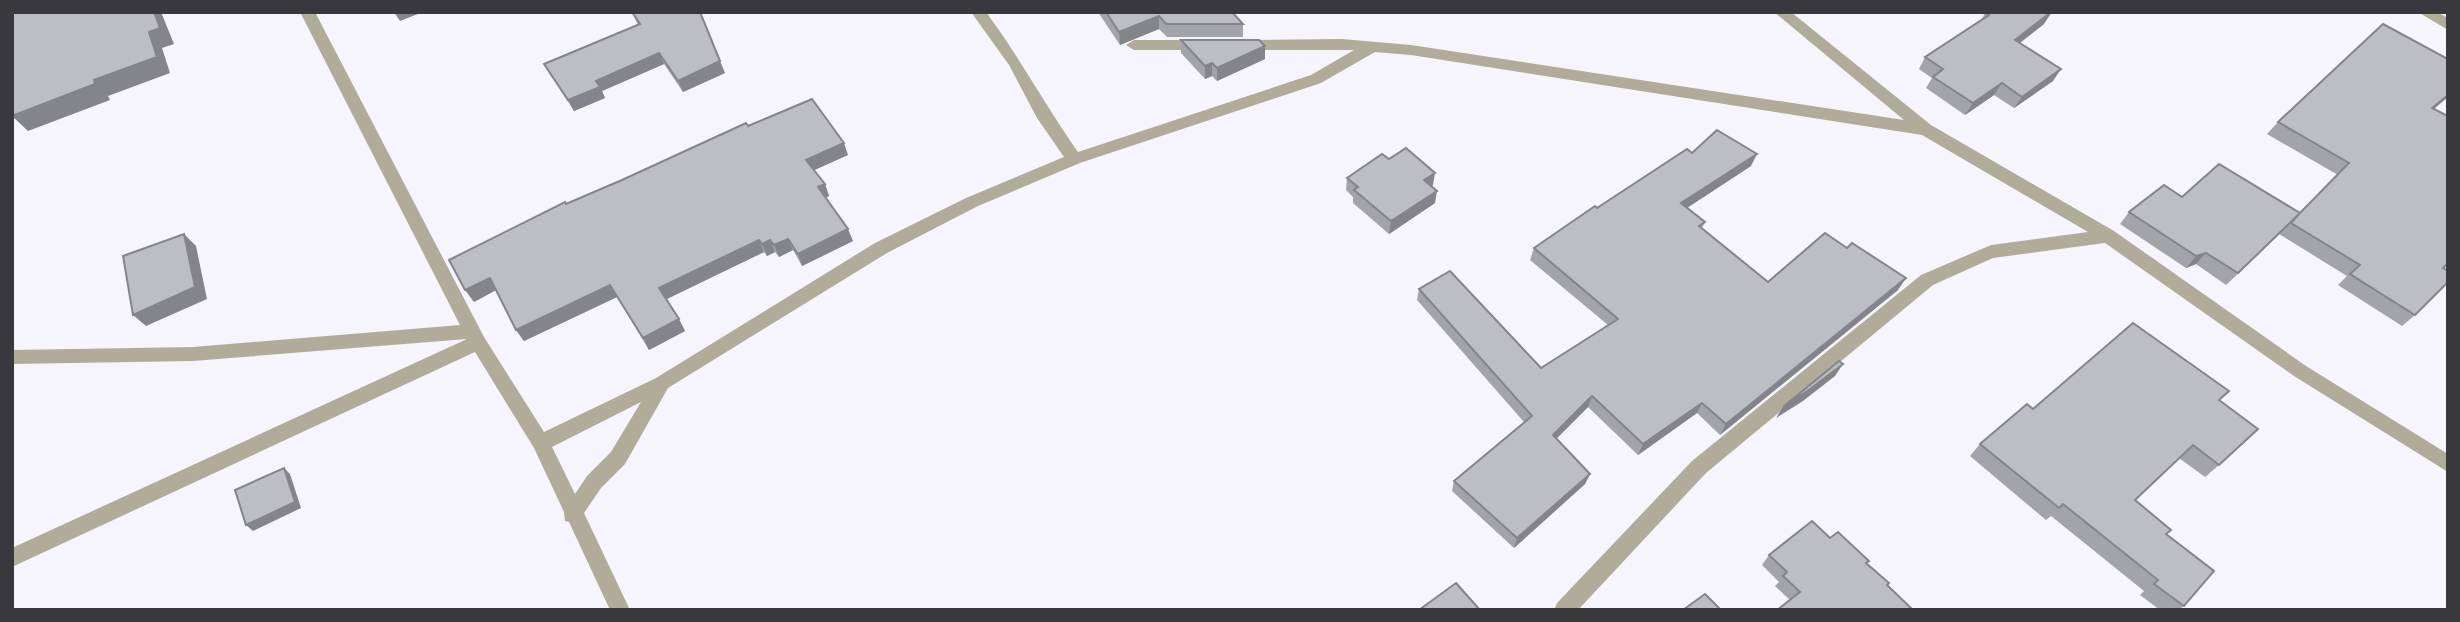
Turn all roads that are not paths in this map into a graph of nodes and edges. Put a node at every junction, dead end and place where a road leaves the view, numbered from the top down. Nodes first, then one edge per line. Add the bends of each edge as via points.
1 (307, 12) edge
2 (978, 12) edge
3 (1781, 12) edge
4 (2425, 12) edge
5 (2448, 25) edge
6 (1134, 45) edge
7 (1372, 47) junction
8 (1925, 129) junction
9 (1074, 159) junction
10 (2108, 236) junction
11 (476, 336) junction
12 (12, 357) edge
13 (662, 383) junction
14 (541, 443) junction
15 (2448, 464) edge
16 (572, 515) junction
17 (12, 558) edge
18 (620, 610) edge
19 (1564, 610) edge

1 - 11 street
2 - 9 street via 1016,62 1043,114
3 - 8 street
4 - 5 street
6 - 7 street
7 - 8 street via 1660,86
7 - 9 street via 1316,79
8 - 10 street
9 - 13 street via 972,202 881,248
10 - 15 street via 2300,371
10 - 19 street via 1991,252 1927,280 1699,467
11 - 12 street via 193,354
11 - 14 street
11 - 17 street
13 - 14 street
13 - 16 street via 618,458 594,482
14 - 16 street
16 - 18 street

